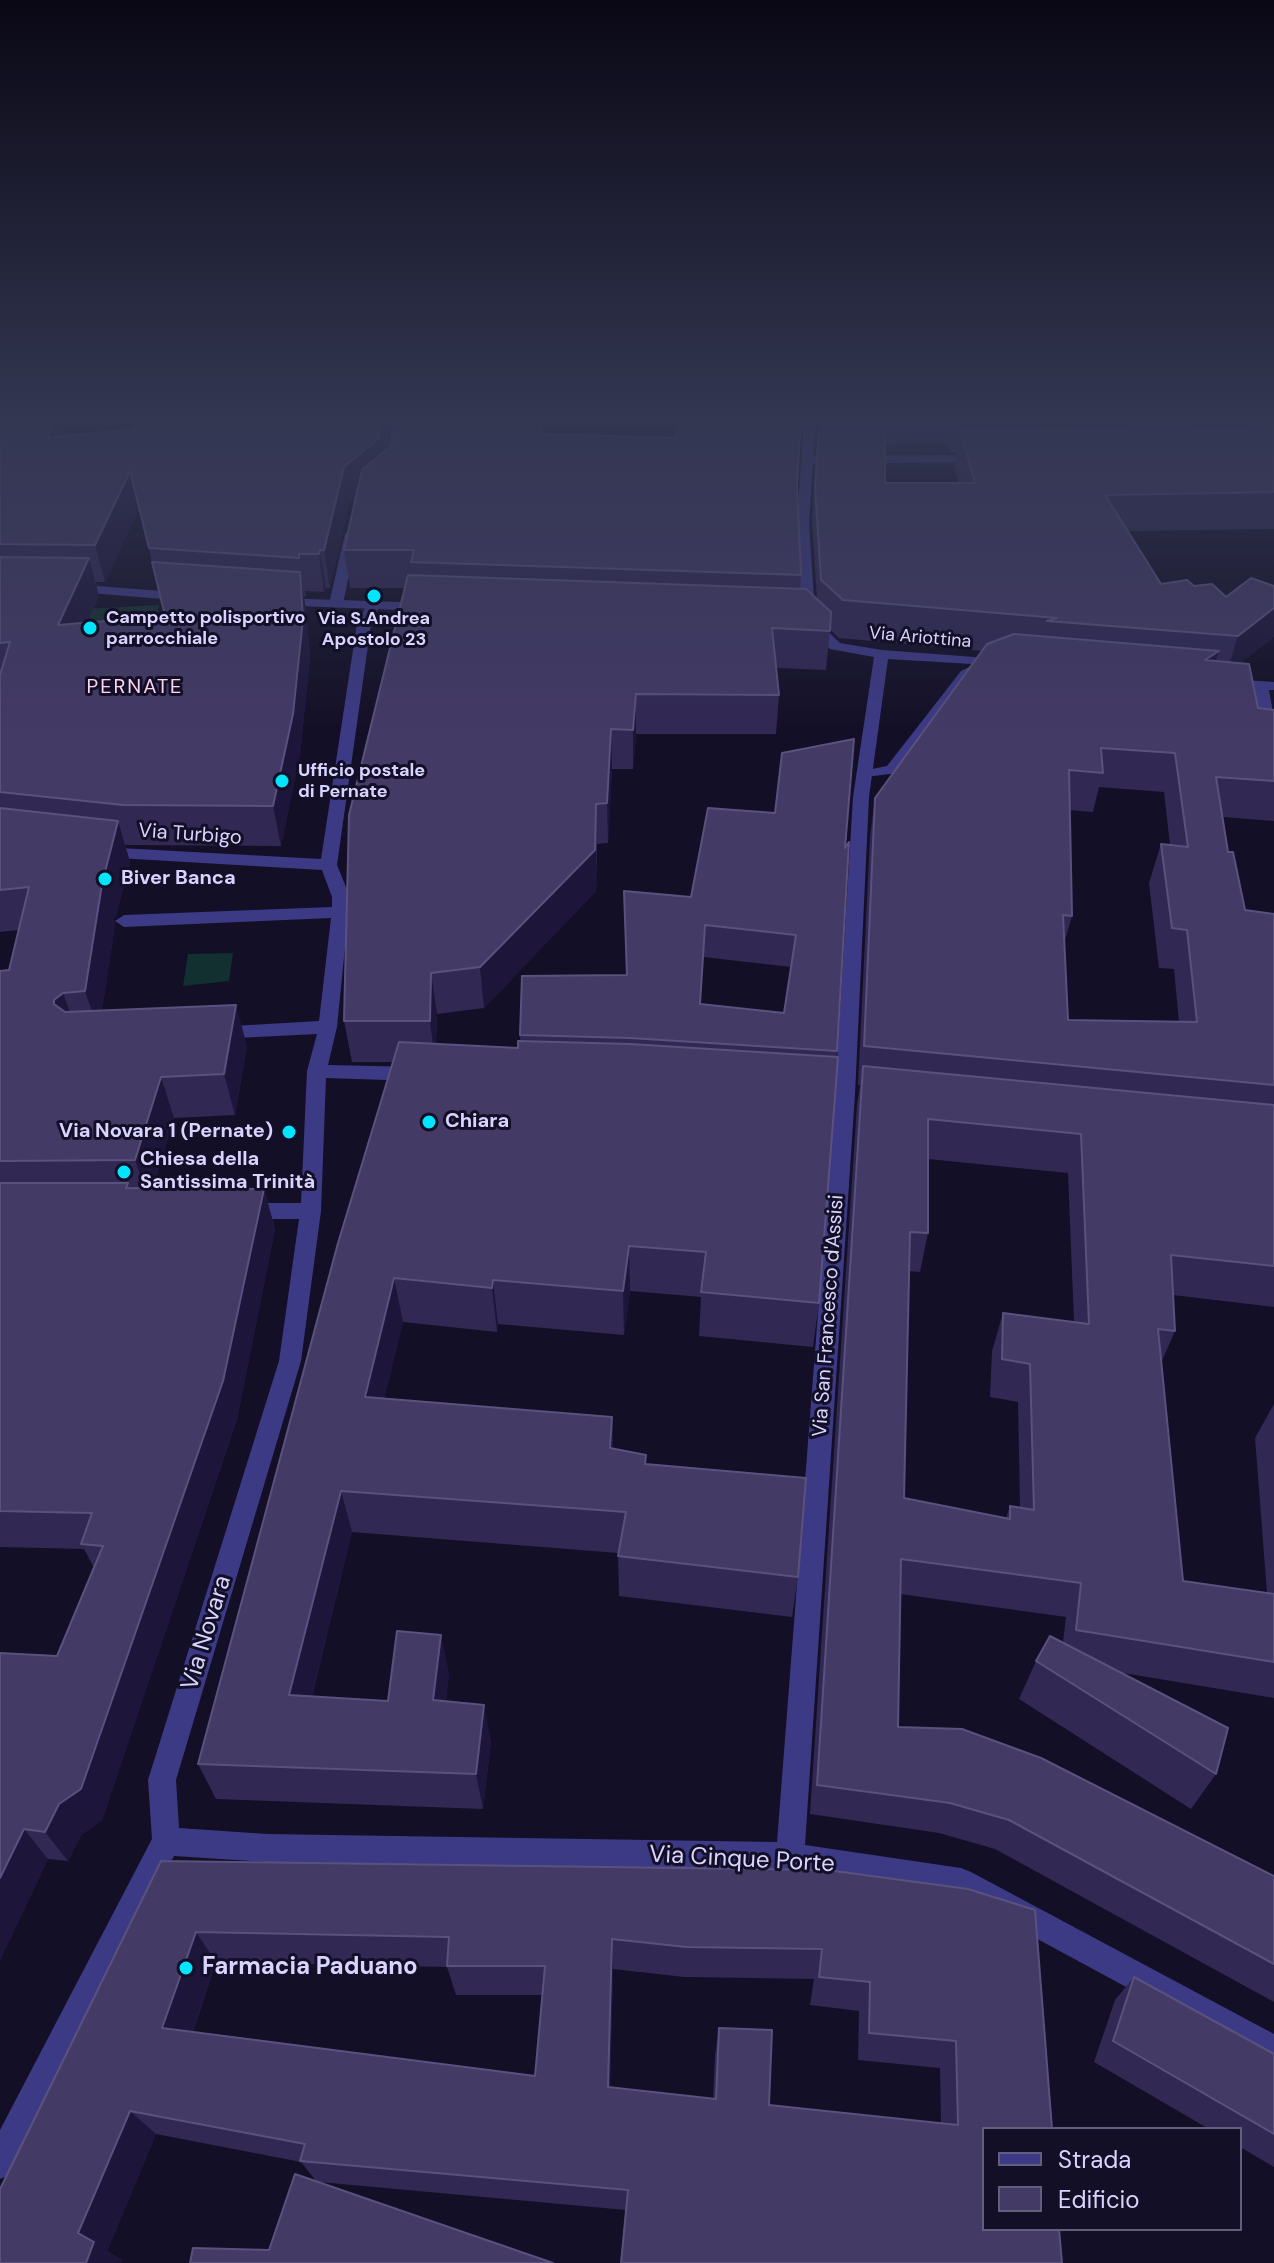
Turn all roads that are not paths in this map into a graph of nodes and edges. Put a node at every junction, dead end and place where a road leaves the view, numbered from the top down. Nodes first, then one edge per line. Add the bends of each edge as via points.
1 (354, 525) edge
2 (803, 525) edge
3 (50, 588) edge
4 (198, 597) edge
5 (266, 601) edge
6 (336, 604) junction
7 (373, 605) junction
8 (435, 608) edge
9 (882, 654) junction
10 (985, 661) junction
11 (1016, 664) edge
12 (1215, 682) edge
13 (1270, 682) edge
14 (1274, 762) edge
15 (863, 775) junction
16 (88, 850) edge
17 (329, 865) junction
18 (340, 912) junction
19 (124, 921) dead end
20 (328, 1027) junction
21 (192, 1034) edge
22 (317, 1071) junction
23 (442, 1074) edge
24 (218, 1211) edge
25 (311, 1211) junction
26 (166, 1841) junction
27 (790, 1857) junction
28 (1274, 2051) edge
29 (0, 2163) edge

1 - 6 street
2 - 9 street, Via Ariottina via 801,620 835,646
3 - 4 street
5 - 6 street
6 - 7 street
7 - 8 street
7 - 17 street via 364,624
9 - 10 street, Via Ariottina
9 - 15 street, Via San Francesco d'Assisi
10 - 11 street, Via Ariottina
10 - 15 street via 966,674 892,770
12 - 13 street
13 - 14 street
15 - 27 street, Via San Francesco d'Assisi
16 - 17 street, Via Turbigo
17 - 18 street, Via Novara via 341,897
18 - 19 street
18 - 20 street, Via Novara
20 - 21 street
20 - 22 street, Via Novara
22 - 23 street
22 - 25 street, Via Novara
24 - 25 street
25 - 26 street, Via Novara via 290,1361 162,1780
26 - 27 street, Via Cinque Porte via 267,1848
26 - 29 street
27 - 28 street, Via Cinque Porte via 961,1882

